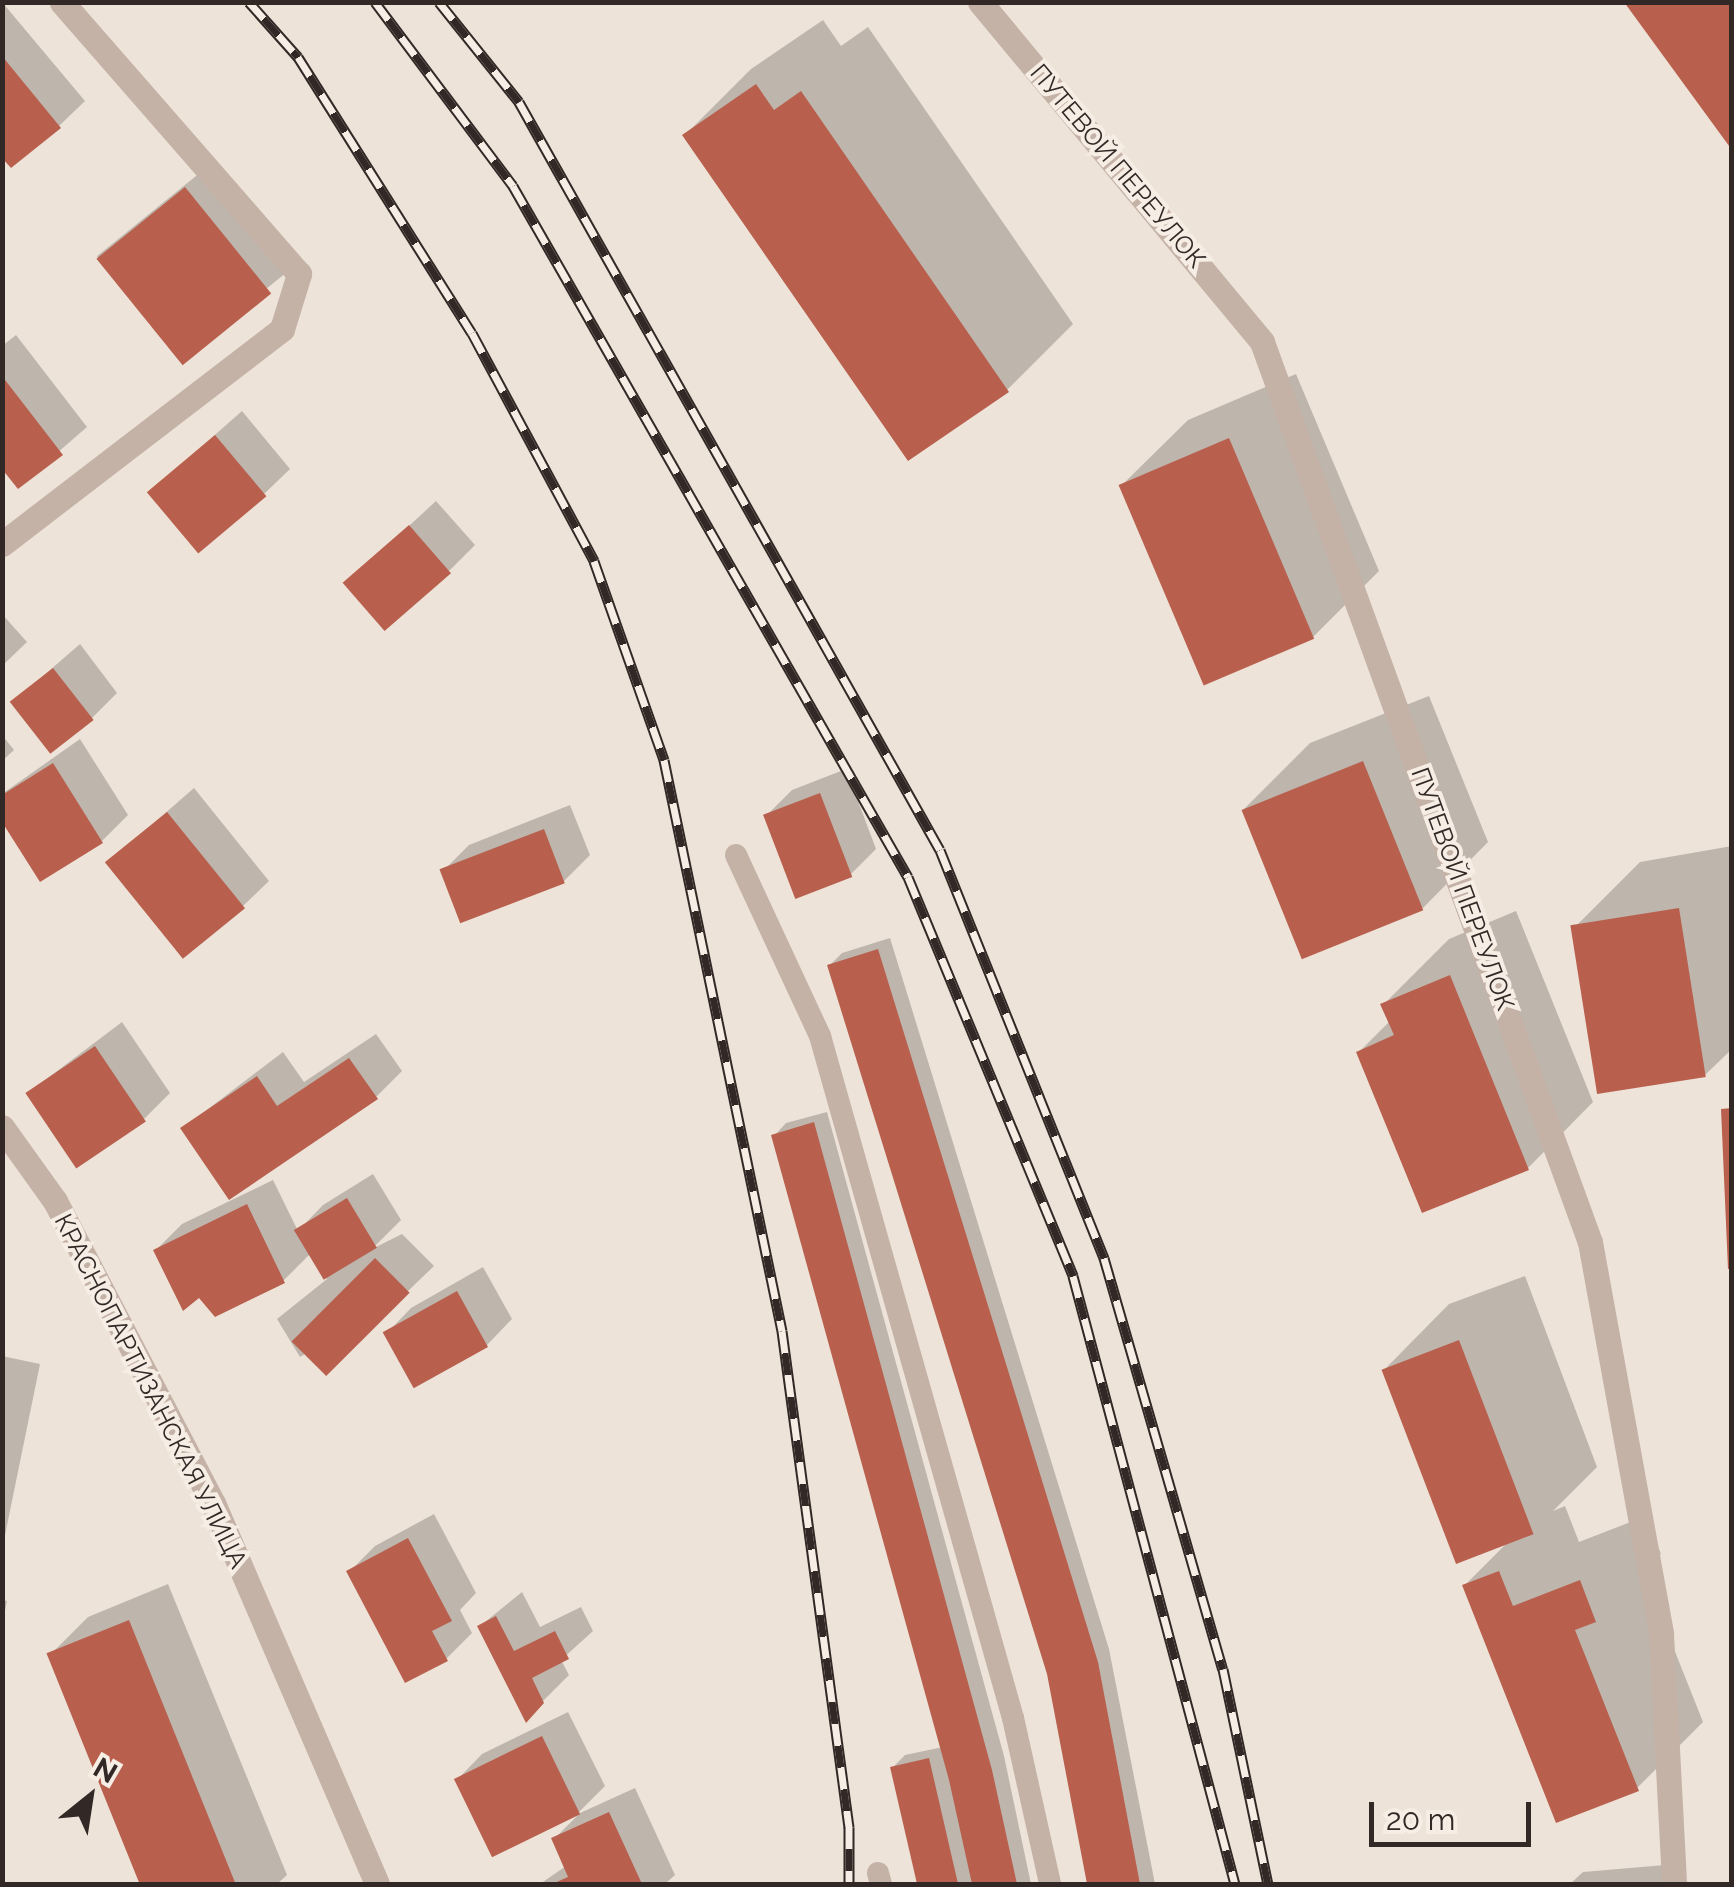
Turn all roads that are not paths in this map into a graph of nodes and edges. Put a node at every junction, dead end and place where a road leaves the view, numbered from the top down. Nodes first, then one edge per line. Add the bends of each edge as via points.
1 (62, 2) edge
2 (980, 2) edge
3 (2, 544) edge
4 (736, 855) dead end
5 (2, 1127) edge
6 (377, 1884) edge
7 (1050, 1884) edge
8 (1674, 1884) edge

1 - 3 street via 299,274 282,328
2 - 8 street, ПУТЕВОЙ ПЕРЕУЛОК via 1262,342 1590,1242 1661,1634
4 - 7 lane via 820,1036 1012,1718
5 - 6 street, КРАСНОПАРТИЗАНСКАЯ УЛИЦА via 55,1202 213,1504

